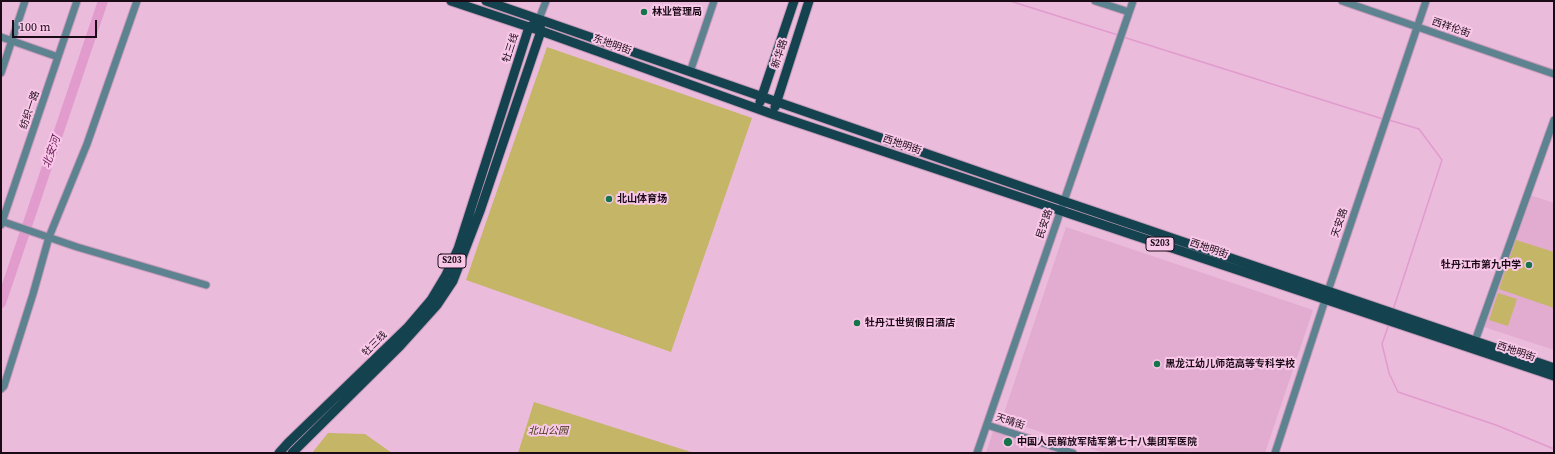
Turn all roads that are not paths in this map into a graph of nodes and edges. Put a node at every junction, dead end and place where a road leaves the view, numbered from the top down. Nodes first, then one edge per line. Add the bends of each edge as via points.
1 (25, 1) edge
2 (77, 1) edge
3 (137, 1) edge
4 (451, 1) edge
5 (486, 1) edge
6 (546, 1) edge
7 (714, 1) edge
8 (794, 1) edge
9 (809, 1) edge
10 (1095, 1) edge
11 (1133, 1) edge
12 (1342, 1) edge
13 (1426, 1) edge
14 (1129, 12) junction
15 (539, 19) junction
16 (529, 27) junction
17 (1418, 27) junction
18 (541, 31) junction
19 (1, 37) edge
20 (12, 41) junction
21 (58, 57) junction
22 (690, 72) junction
23 (1, 73) edge
24 (1554, 74) edge
25 (769, 100) junction
26 (765, 111) junction
27 (1554, 120) edge
28 (1062, 206) junction
29 (2, 222) edge
30 (47, 237) junction
31 (206, 285) dead end
32 (1327, 296) junction
33 (1475, 341) junction
34 (1554, 368) edge
35 (1554, 376) edge
36 (1, 389) edge
37 (986, 424) junction
38 (279, 453) edge
39 (292, 453) edge
40 (977, 453) edge
41 (1072, 453) edge
42 (1275, 453) edge

1 - 20 street
2 - 21 street, 纺织一路
3 - 30 street via 87,144
4 - 16 main road, 东地明街
5 - 15 main road, 东地明街
6 - 15 street
7 - 22 street
8 - 25 main road
9 - 25 main road, 新华路
10 - 14 street
11 - 14 street, 民安路
12 - 17 street, 西祥伦街
13 - 17 street, 天安路
14 - 28 street, 民安路
15 - 16 main road, 牡三线
15 - 18 main road, 牡三线 / S203
15 - 22 main road, 东地明街 / S203
16 - 18 main road, 东地明街 / S203
16 - 38 main road, 牡三线 / S203 via 458,249 446,276 431,300 408,327
17 - 24 street, 西祥伦街
17 - 32 street, 天安路
18 - 26 main road, 东地明街 / S203
18 - 39 main road, 牡三线 / S203 via 480,211 453,281 437,305 400,346
19 - 20 street
20 - 21 street
20 - 23 street
21 - 29 street, 纺织一路
22 - 25 main road, 东地明街 / S203
25 - 26 main road, 新华路
25 - 26 main road
25 - 28 main road, 西地明街 / S203
26 - 28 main road, 西地明街 / S203
27 - 33 street
28 - 32 main road, 西地明街 / S203
28 - 37 street, 民安路
29 - 30 street
30 - 31 street
30 - 36 street via 28,308
32 - 33 main road, 西地明街 / S203
32 - 35 main road, 西地明街 / S203
32 - 42 street, 天安路
33 - 34 main road, 西地明街 / S203
37 - 40 street, 民安路
37 - 41 street, 天晴街

